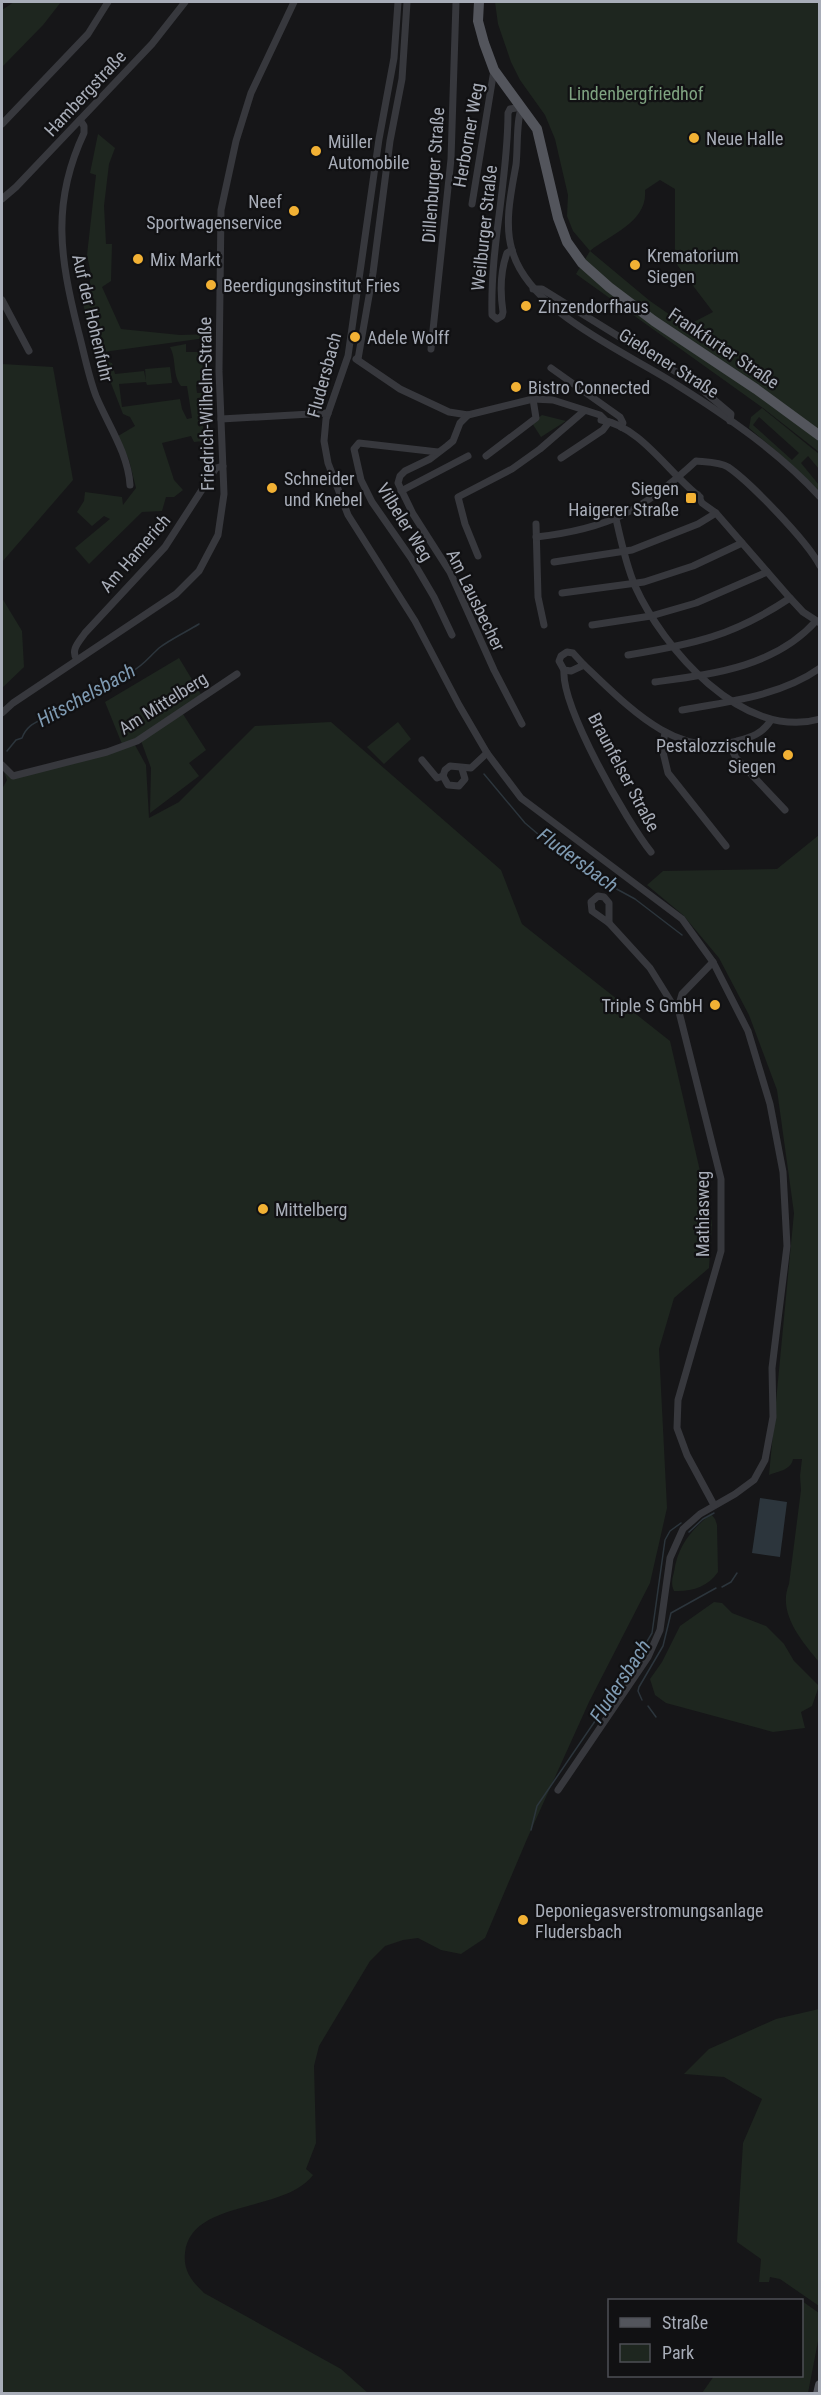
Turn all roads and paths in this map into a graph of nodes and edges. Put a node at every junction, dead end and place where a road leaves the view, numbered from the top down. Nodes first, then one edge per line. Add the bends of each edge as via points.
1 (108, 2) edge
2 (185, 2) edge
3 (294, 2) edge
4 (398, 2) edge
5 (407, 2) edge
6 (456, 2) edge
7 (479, 2) edge
8 (494, 70) junction
9 (522, 106) junction
10 (80, 120) junction
11 (2, 124) edge
12 (2, 199) edge
13 (472, 204) dead end
14 (512, 250) junction
15 (533, 289) junction
16 (2, 300) edge
17 (431, 349) dead end
18 (29, 351) dead end
19 (348, 356) junction
20 (358, 359) junction
21 (551, 368) dead end
22 (533, 399) junction
23 (584, 411) junction
24 (328, 413) junction
25 (468, 415) junction
26 (221, 419) junction
27 (607, 421) junction
28 (730, 421) junction
29 (621, 427) junction
30 (819, 436) edge
31 (439, 452) junction
32 (468, 456) dead end
33 (486, 456) dead end
34 (561, 458) dead end
35 (223, 466) junction
36 (679, 477) junction
37 (130, 485) dead end
38 (401, 490) junction
39 (819, 497) edge
40 (716, 513) junction
41 (616, 519) junction
42 (536, 524) dead end
43 (536, 537) junction
44 (742, 543) junction
45 (624, 551) junction
46 (478, 556) dead end
47 (554, 562) dead end
48 (819, 566) edge
49 (767, 572) junction
50 (634, 585) junction
51 (562, 593) dead end
52 (790, 598) junction
53 (651, 616) junction
54 (818, 622) edge
55 (544, 625) dead end
56 (592, 625) dead end
57 (452, 635) dead end
58 (673, 647) junction
59 (628, 655) dead end
60 (77, 660) junction
61 (584, 664) junction
62 (819, 668) edge
63 (564, 670) junction
64 (237, 674) dead end
65 (699, 676) junction
66 (655, 682) dead end
67 (731, 701) junction
68 (682, 710) dead end
69 (2, 713) edge
70 (819, 719) edge
71 (771, 720) junction
72 (522, 724) dead end
73 (665, 733) junction
74 (729, 744) junction
75 (487, 753) junction
76 (422, 760) dead end
77 (2, 765) edge
78 (462, 769) junction
79 (443, 776) junction
80 (785, 810) dead end
81 (726, 846) dead end
82 (651, 852) dead end
83 (609, 923) dead end
84 (713, 962) junction
85 (678, 1008) junction
86 (714, 1505) junction
87 (558, 1790) dead end
88 (819, 2385) edge
89 (818, 2394) edge

1 - 11 street via 88,34
2 - 10 street, Hambergstraße via 152,44
3 - 26 street, Friedrich-Wilhelm-Straße via 251,93 221,210
4 - 19 street, Fludersbach via 394,58
5 - 20 street, Fludersbach via 402,79
6 - 17 street, Dillenburger Straße via 451,159
7 - 8 main road, Frankfurter Straße via 478,21
8 - 9 main road, Frankfurter Straße
8 - 13 street, Herborner Weg
9 - 14 street, Gießener Straße via 508,223
9 - 14 street, Weilburger Straße via 508,113 505,174 491,277 492,315 497,319 503,312 503,266
9 - 30 main road, Frankfurter Straße via 537,129 564,234 582,263 654,321
10 - 12 street, Hambergstraße
10 - 37 street, Auf der Hohenfuhr via 84,133 65,193 62,256 90,375 124,458
14 - 15 street, Gießener Straße
15 - 28 street, Gießener Straße via 565,317
15 - 28 street, Gießener Straße via 542,289 693,383 725,407 731,414
16 - 18 street
19 - 20 street
19 - 24 street, Fludersbach
20 - 25 street via 400,389 449,412
21 - 29 street via 620,417
22 - 23 street via 553,400
22 - 25 street
22 - 33 street via 536,418
23 - 27 street
23 - 46 street via 540,450 458,497
24 - 26 street
24 - 75 street, Fludersbach via 324,441 328,463 348,514 415,621
25 - 31 street via 453,441
26 - 35 street, Friedrich-Wilhelm-Straße
27 - 29 street
27 - 34 street via 603,430
28 - 39 street, Gießener Straße via 790,468
29 - 36 street
31 - 38 street via 400,476
31 - 57 street, Vilbeler Weg via 359,442 354,449 361,480 372,501 411,558
32 - 38 street
35 - 60 street, Am Hamerich via 216,468 165,547 85,633 74,649
35 - 60 street, Friedrich-Wilhelm-Straße via 224,494 218,535 199,571 176,594
36 - 40 street
36 - 41 street via 650,501
36 - 48 street via 696,461 726,465 809,547
38 - 72 street, Am Lausbecher via 450,572
40 - 44 street
40 - 45 street via 698,524
41 - 43 street via 586,530
41 - 45 street
42 - 43 street
43 - 55 street via 538,597
44 - 49 street
44 - 50 street via 693,566
45 - 47 street
45 - 50 street
49 - 52 street
49 - 53 street via 696,603
50 - 51 street
50 - 53 street
52 - 54 street
52 - 58 street via 735,630
53 - 56 street
53 - 58 street
54 - 65 street via 779,651 742,667
58 - 59 street
58 - 65 street
60 - 69 street, Friedrich-Wilhelm-Straße
61 - 63 street
61 - 63 street, Braunfelser Straße via 567,652 559,661
61 - 73 street, Braunfelser Straße
62 - 67 street via 750,698
63 - 82 street, Braunfelser Straße via 579,726
64 - 77 street, Am Mittelberg via 137,741 13,776
65 - 66 street
65 - 67 street
67 - 68 street
67 - 71 street
70 - 71 street
71 - 74 street, Braunfelser Straße via 758,735
73 - 74 street, Braunfelser Straße via 704,744
73 - 81 street via 662,748 668,773
74 - 80 street via 736,758
75 - 78 street via 471,768
75 - 84 street, Fludersbach via 521,798 682,919
76 - 79 street via 437,778
78 - 79 street via 450,766
78 - 79 street via 465,778 459,786 448,785
83 - 85 street via 650,968
84 - 85 street via 682,994
84 - 86 street, Fludersbach via 748,1031 770,1104 783,1172 787,1246 772,1368 773,1417 765,1460 754,1480
85 - 86 street, Mathiasweg via 721,1179 721,1251 678,1400 677,1428
86 - 87 street, Fludersbach via 683,1529 670,1558 660,1630 648,1657
88 - 89 main road

